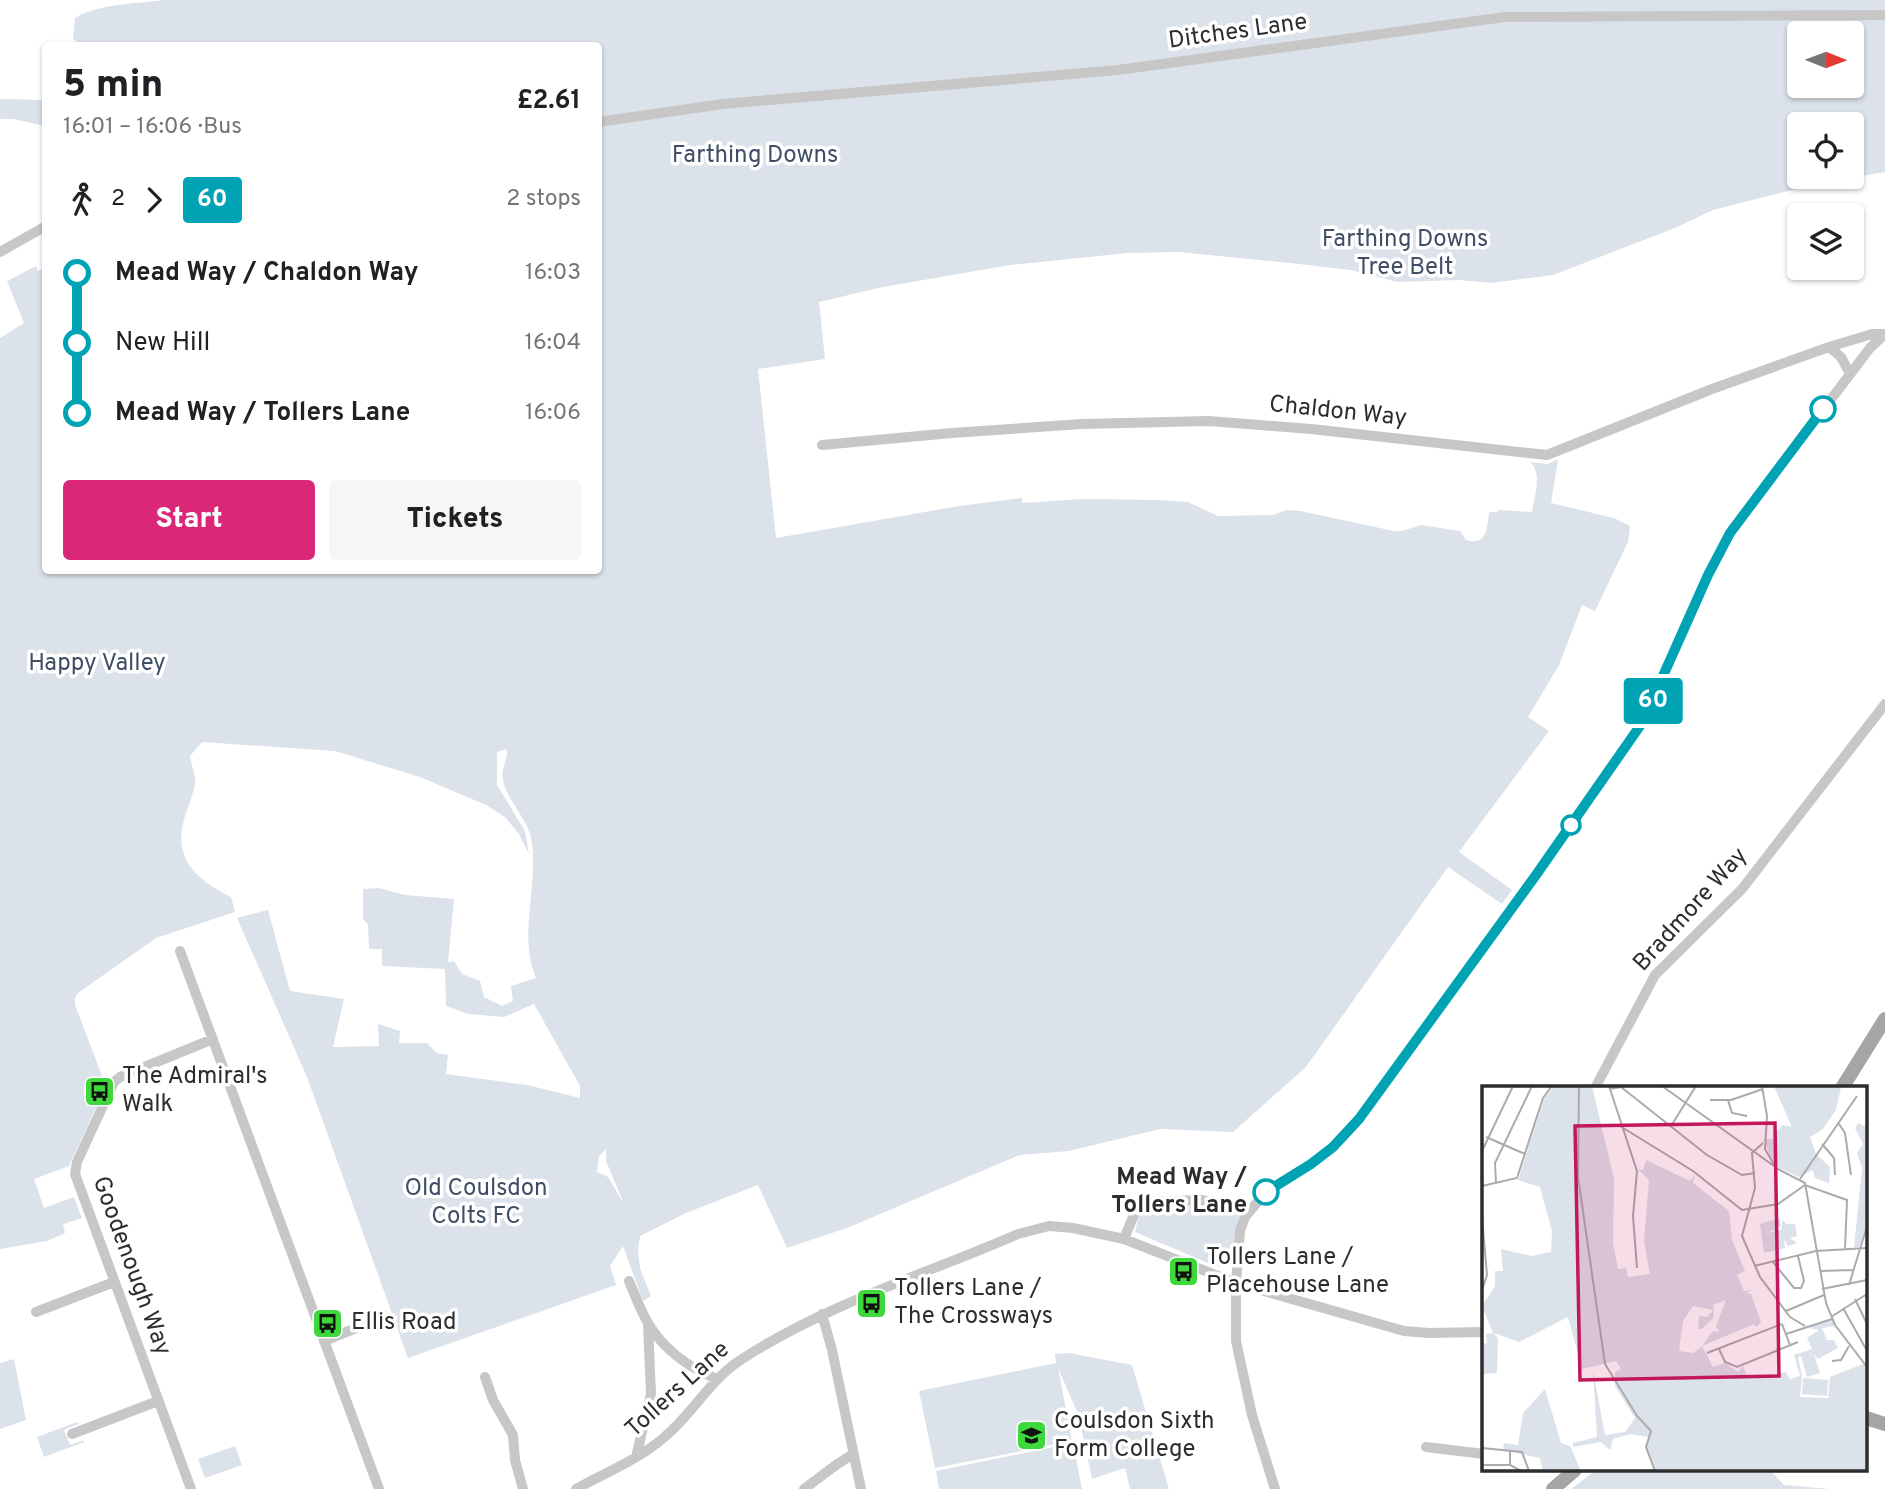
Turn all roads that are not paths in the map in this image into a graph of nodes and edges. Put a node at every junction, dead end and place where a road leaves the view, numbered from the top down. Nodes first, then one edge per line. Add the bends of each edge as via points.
1 (1885, 15) edge
2 (602, 121) edge
3 (42, 228) edge
4 (0, 252) edge
5 (1885, 334) edge
6 (1829, 347) junction
7 (1850, 374) junction
8 (822, 445) dead end
9 (1883, 711) edge
10 (180, 951) dead end
11 (1885, 1019) edge
12 (213, 1039) junction
13 (1596, 1086) edge
14 (1843, 1086) edge
15 (1249, 1212) junction
16 (1124, 1239) junction
17 (629, 1281) dead end
18 (114, 1282) junction
19 (1236, 1283) junction
20 (36, 1312) dead end
21 (822, 1314) junction
22 (648, 1323) junction
23 (361, 1326) dead end
24 (1482, 1332) edge
25 (324, 1341) junction
26 (485, 1377) dead end
27 (717, 1379) junction
28 (158, 1401) junction
29 (1868, 1419) edge
30 (1885, 1424) edge
31 (72, 1434) dead end
32 (1426, 1447) dead end
33 (853, 1454) junction
34 (1482, 1454) edge
35 (636, 1457) junction
36 (1569, 1472) edge
37 (191, 1489) edge
38 (379, 1489) edge
39 (523, 1489) edge
40 (576, 1489) edge
41 (804, 1489) edge
42 (861, 1489) edge
43 (1275, 1489) edge
44 (1553, 1489) edge

1 - 2 street, Ditches Lane via 1505,17 1118,70 750,101
3 - 4 street
5 - 6 street, Chaldon Way
5 - 7 street
6 - 7 street via 1842,357
6 - 8 street, Chaldon Way via 1712,388 1547,456 1209,421 1068,425
7 - 15 street via 1730,533 1642,723 1536,875 1359,1119 1333,1147 1266,1192
9 - 13 street, Bradmore Way via 1742,889 1655,975
10 - 12 street
11 - 14 main road
12 - 18 street, Goodenough Way via 114,1082 77,1163 75,1174
12 - 25 street
15 - 16 street via 1201,1200 1145,1202 1138,1205
15 - 19 street via 1240,1231
16 - 19 street, Tollers Lane
16 - 21 street, Tollers Lane via 1049,1226 1018,1234
17 - 22 street
18 - 20 street
18 - 28 street, Goodenough Way
19 - 24 street, Tollers Lane via 1404,1331
19 - 43 street via 1237,1341 1252,1415
21 - 27 street, Tollers Lane via 740,1360
21 - 33 street
22 - 27 street via 680,1360
22 - 35 street via 651,1394
23 - 25 street
25 - 38 street
26 - 39 street via 513,1435
27 - 35 street, Tollers Lane via 672,1431
28 - 31 street
28 - 37 street, Goodenough Way
29 - 30 main road
32 - 34 street
33 - 41 street
33 - 42 street
35 - 40 street, Tollers Lane
36 - 44 main road

